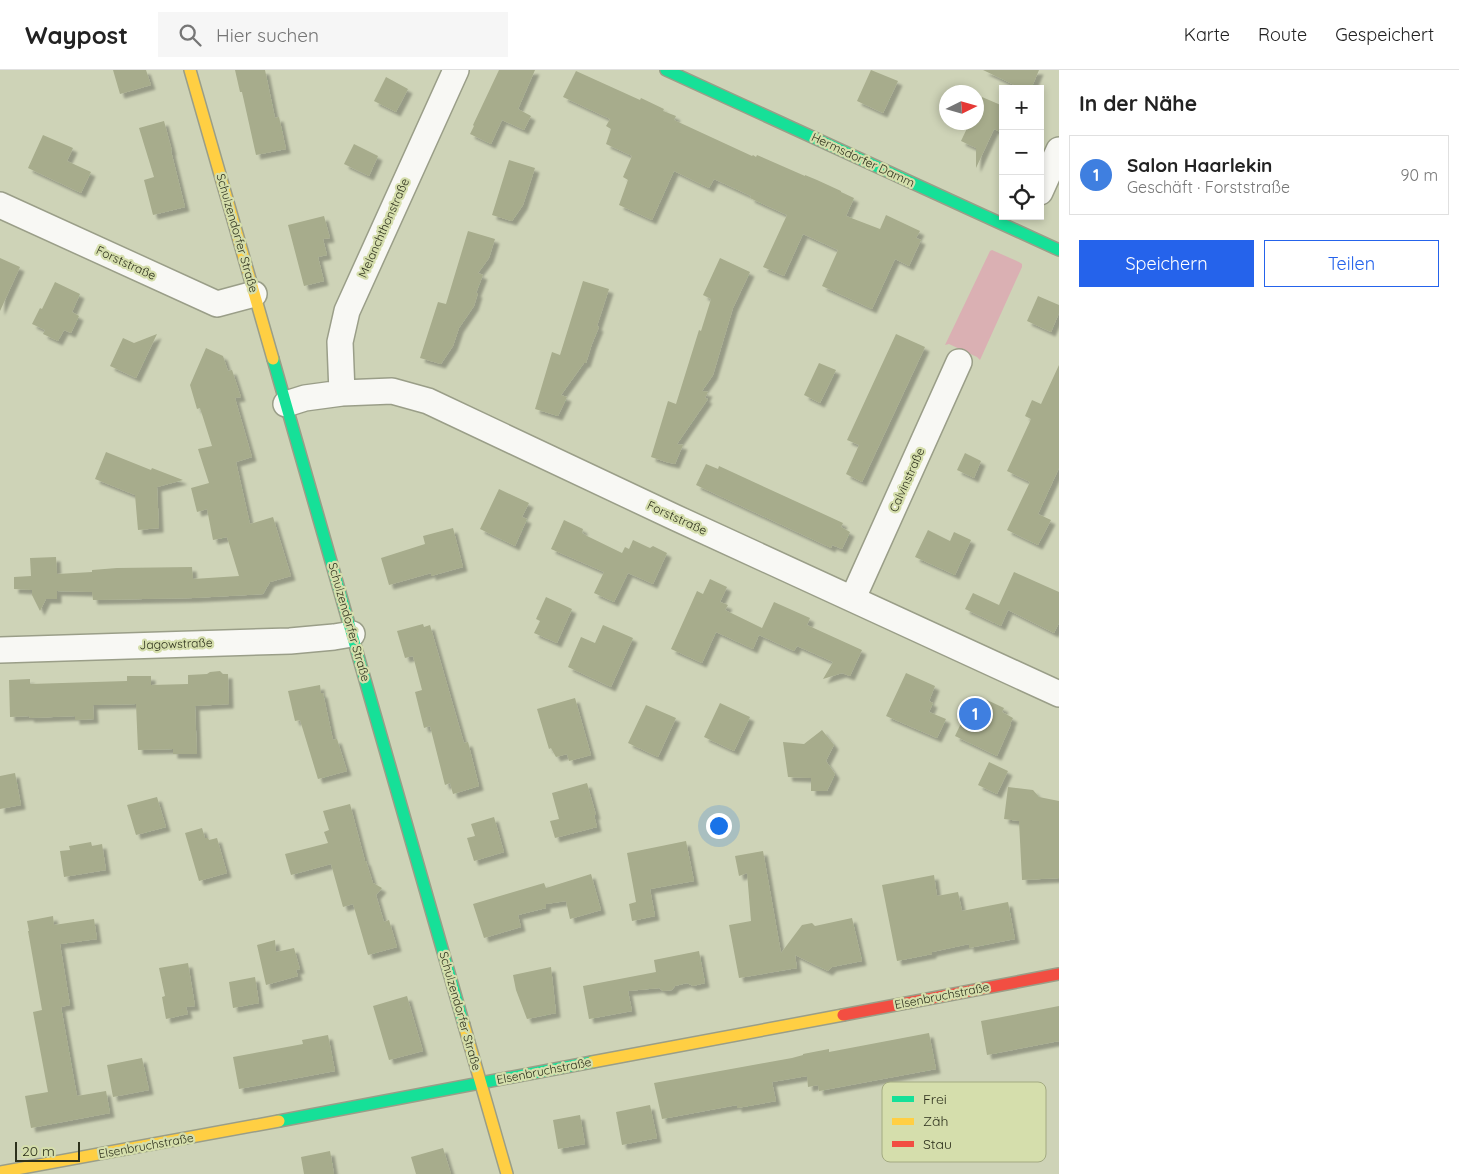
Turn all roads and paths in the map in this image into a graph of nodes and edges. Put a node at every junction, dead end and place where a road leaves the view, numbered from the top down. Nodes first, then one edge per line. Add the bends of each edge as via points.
1 (190, 70) edge
2 (456, 70) edge
3 (666, 70) edge
4 (1059, 150) edge
5 (1044, 183) edge
6 (0, 205) edge
7 (1026, 224) edge
8 (1059, 250) edge
9 (254, 294) junction
10 (960, 362) dead end
11 (342, 392) junction
12 (286, 404) junction
13 (853, 598) junction
14 (352, 634) junction
15 (0, 650) edge
16 (1059, 694) edge
17 (1059, 974) edge
18 (481, 1083) junction
19 (0, 1172) edge
20 (508, 1174) edge

1 - 9 street, Schulzendorfer Straße
2 - 11 street, Melanchthonstraße via 347,310 340,342
3 - 7 street, Hermsdorfer Damm
4 - 5 street
6 - 9 street, Forststraße via 217,304
7 - 8 street, Hermsdorfer Damm
9 - 12 street, Schulzendorfer Straße
10 - 13 street, Calvinstraße
11 - 12 street, Forststraße
11 - 13 street, Forststraße via 392,391 428,401
12 - 14 street, Schulzendorfer Straße
13 - 16 street, Forststraße
14 - 15 street, Jagowstraße via 290,641
14 - 18 street, Schulzendorfer Straße
17 - 18 street, Elsenbruchstraße
18 - 19 street, Elsenbruchstraße
18 - 20 street, Schulzendorfer Straße

